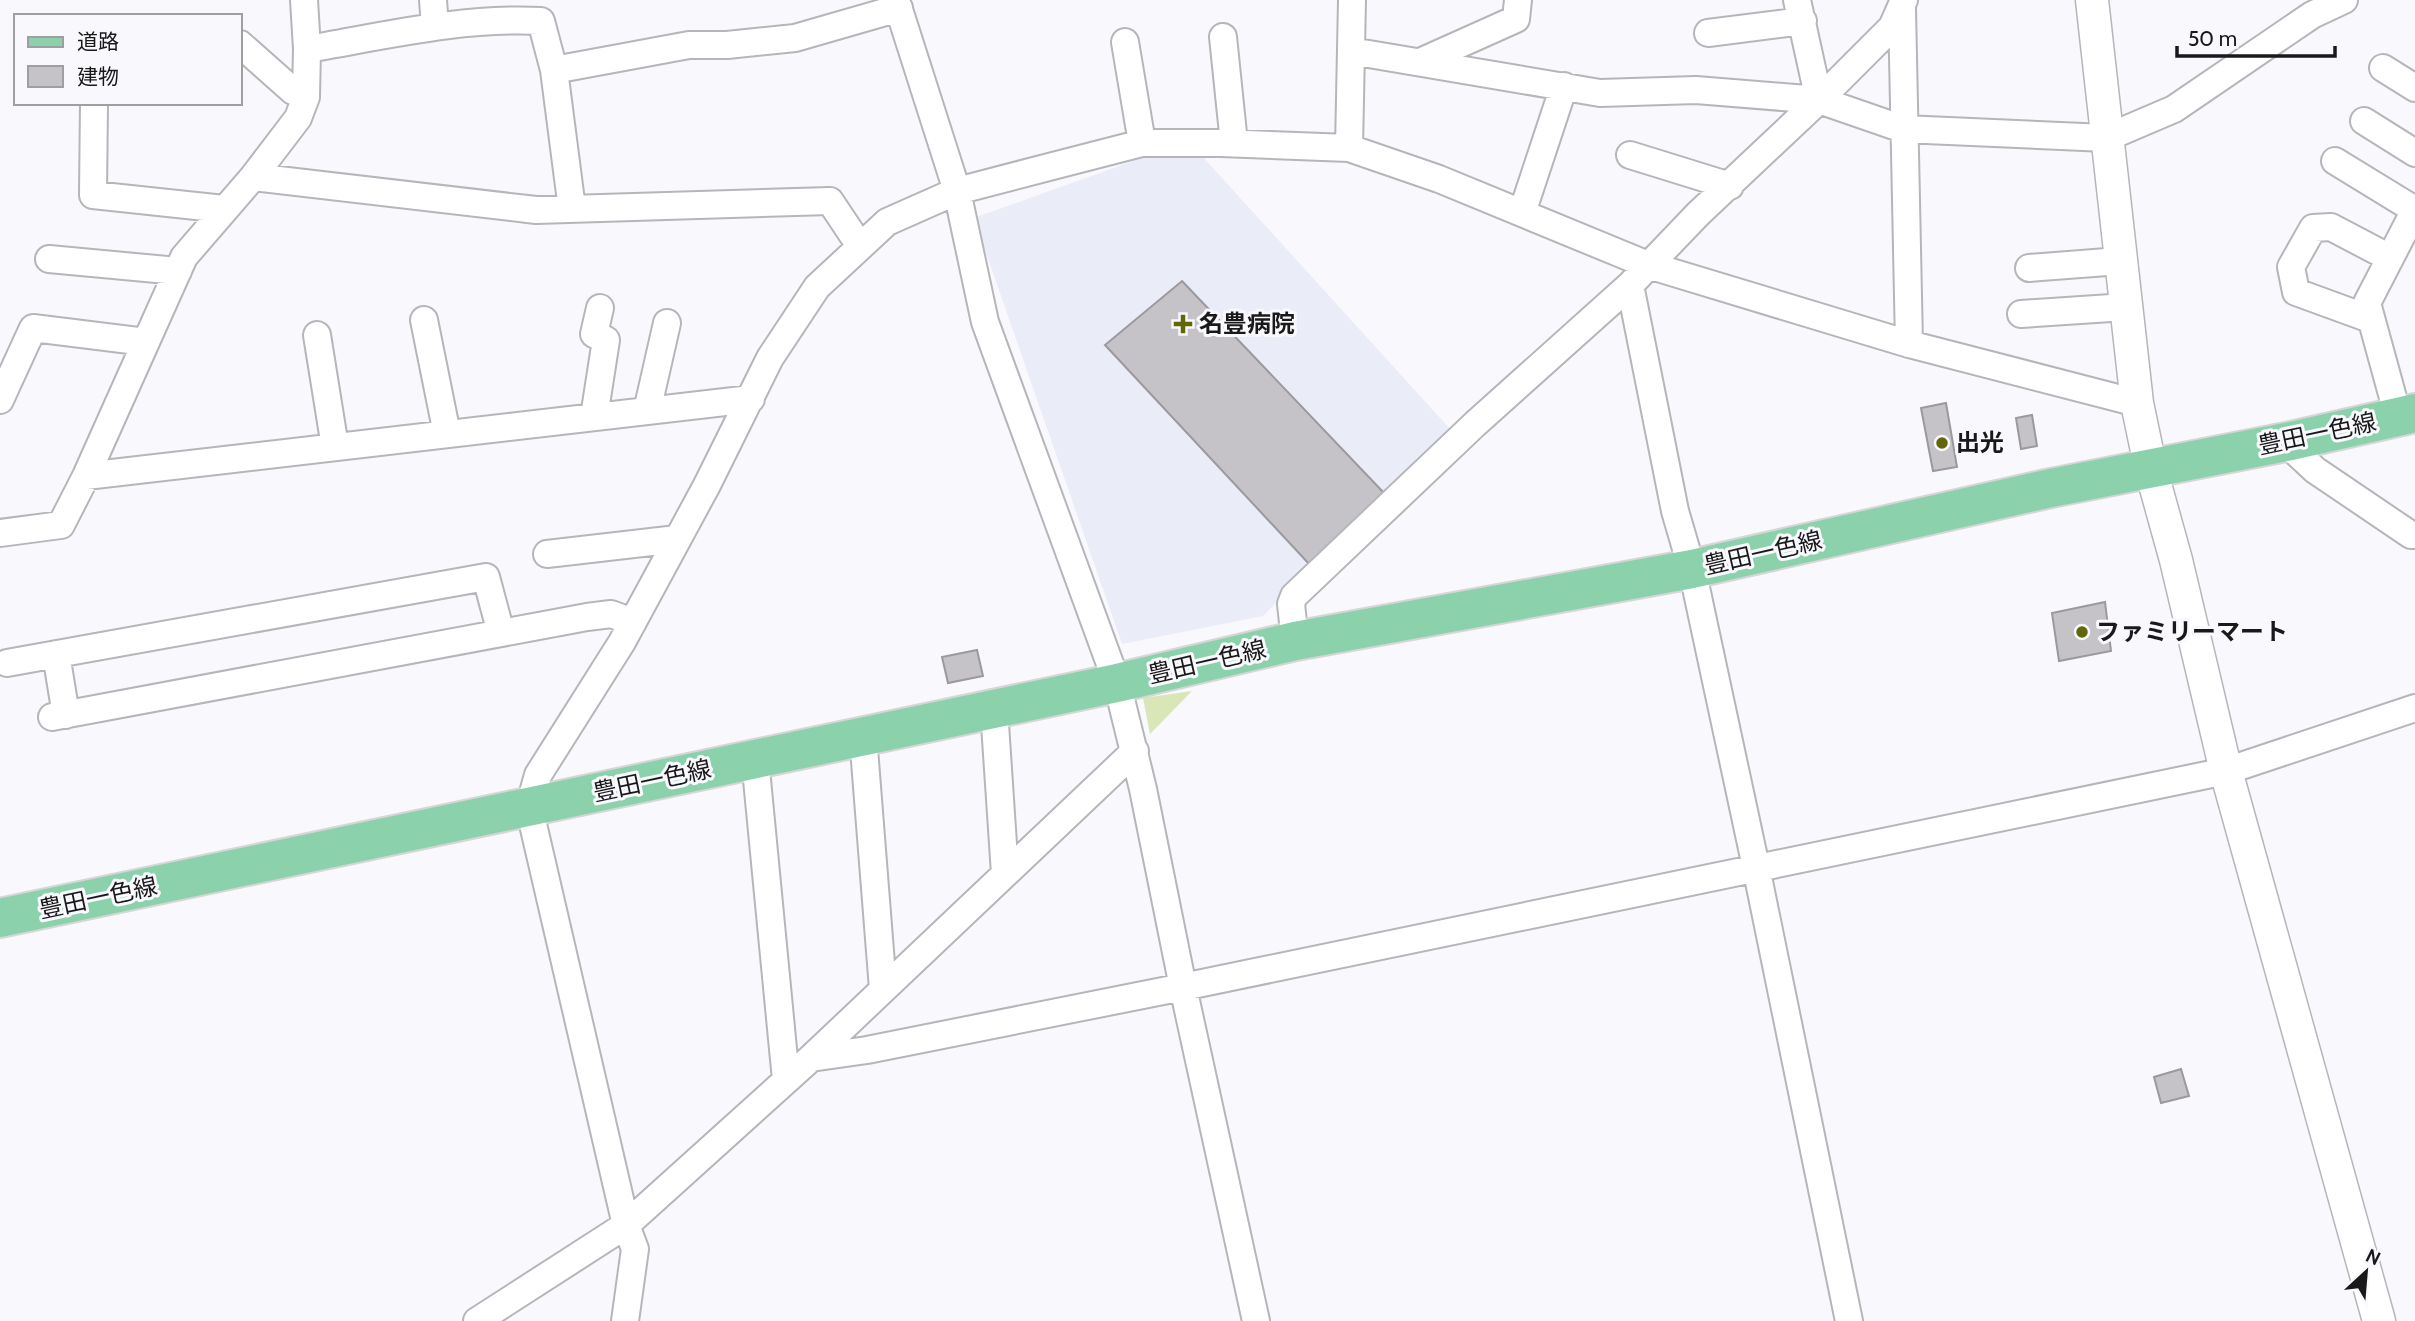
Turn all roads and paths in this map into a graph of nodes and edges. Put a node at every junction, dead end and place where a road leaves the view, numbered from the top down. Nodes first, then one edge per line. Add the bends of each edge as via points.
1 (304, 0) edge
2 (433, 0) edge
3 (1352, 0) edge
4 (1518, 0) edge
5 (2092, 0) edge
6 (2344, 0) edge
7 (1903, 2) edge
8 (897, 4) edge
9 (2316, 6) edge
10 (510, 10) edge
11 (1800, 10) edge
12 (435, 27) junction
13 (1708, 33) dead end
14 (1223, 37) dead end
15 (1125, 42) dead end
16 (242, 46) edge
17 (307, 49) junction
18 (1351, 51) junction
19 (1420, 62) junction
20 (2383, 68) dead end
21 (554, 70) junction
22 (1564, 86) junction
23 (2415, 88) edge
24 (306, 97) junction
25 (1819, 100) junction
26 (93, 105) edge
27 (2364, 121) dead end
28 (1903, 128) junction
29 (2106, 138) junction
30 (1142, 143) junction
31 (1234, 143) junction
32 (1349, 148) junction
33 (2415, 153) edge
34 (1630, 155) dead end
35 (2335, 161) dead end
36 (253, 177) junction
37 (1730, 186) junction
38 (957, 191) junction
39 (224, 209) junction
40 (572, 209) junction
41 (2415, 210) edge
42 (1522, 213) junction
43 (860, 246) junction
44 (2390, 258) junction
45 (49, 259) dead end
46 (2120, 261) junction
47 (1648, 265) junction
48 (2029, 268) dead end
49 (178, 271) junction
50 (1630, 285) junction
51 (2126, 307) junction
52 (600, 309) dead end
53 (2021, 314) dead end
54 (2370, 319) junction
55 (424, 320) dead end
56 (667, 323) dead end
57 (317, 335) dead end
58 (146, 342) junction
59 (1909, 344) junction
60 (751, 399) junction
61 (0, 400) edge
62 (2137, 403) junction
63 (647, 411) junction
64 (2407, 415) edge
65 (594, 417) junction
66 (447, 434) junction
67 (2286, 442) junction
68 (335, 447) junction
69 (2151, 470) junction
70 (86, 476) junction
71 (0, 533) edge
72 (2415, 534) edge
73 (677, 539) junction
74 (547, 554) dead end
75 (1692, 569) junction
76 (633, 622) junction
77 (501, 633) junction
78 (1296, 642) junction
79 (56, 654) junction
80 (7, 663) dead end
81 (1117, 683) junction
82 (2415, 708) edge
83 (994, 709) junction
84 (863, 736) junction
85 (1135, 751) junction
86 (755, 759) junction
87 (2226, 771) junction
88 (530, 807) junction
89 (1756, 867) junction
90 (1005, 874) junction
91 (0, 919) edge
92 (1183, 988) junction
93 (883, 989) junction
94 (811, 1058) junction
95 (786, 1080) junction
96 (626, 1225) junction
97 (477, 1321) edge
98 (625, 1321) edge
99 (1256, 1321) edge
100 (1849, 1321) edge
101 (2379, 1321) edge

1 - 17 street
2 - 12 street
3 - 18 street
4 - 19 street via 1516,19
5 - 29 street
6 - 9 street
7 - 25 street via 1892,27
7 - 28 street
8 - 21 street via 796,38 689,45
8 - 38 street
9 - 29 street via 2174,109
10 - 12 street
10 - 21 street via 541,22
11 - 13 street
11 - 25 street
12 - 17 street
14 - 31 street
15 - 30 street
16 - 24 street
17 - 24 street
18 - 19 street
18 - 32 street
19 - 22 street
20 - 23 street
21 - 40 street
22 - 25 street via 1600,93 1696,90
22 - 42 street
24 - 36 street via 298,118
25 - 28 street
25 - 37 street
26 - 39 street via 93,195
27 - 33 street
28 - 29 street
28 - 59 street
29 - 46 street
30 - 31 street
30 - 38 street
31 - 32 street
32 - 42 street
34 - 37 street
35 - 41 street
36 - 39 street
36 - 40 street via 536,211
37 - 47 street
38 - 43 street via 887,222
38 - 81 street via 985,322
39 - 49 street via 184,257
40 - 43 street via 830,201
41 - 44 street
42 - 47 street
43 - 60 street via 817,287 770,359
44 - 54 street via 2367,303
44 - 54 street via 2331,227 2313,228 2291,267 2296,292
45 - 49 street
46 - 48 street
46 - 51 street
47 - 50 street
47 - 59 street
49 - 58 street
50 - 75 street via 1675,511
50 - 78 street via 1294,596
51 - 53 street
51 - 62 street
52 - 65 street via 594,334 607,340
54 - 64 street
55 - 66 street
56 - 63 street
57 - 68 street
58 - 61 street via 33,328
58 - 70 street
59 - 62 street
60 - 63 street
60 - 73 street
62 - 69 street
63 - 65 street
64 - 67 main road, 豊田一色線
65 - 66 street
66 - 68 street
67 - 69 main road, 豊田一色線
67 - 72 street via 2315,470
68 - 70 street
69 - 75 main road, 豊田一色線
69 - 87 street
70 - 71 street via 61,524
73 - 74 street
73 - 76 street
75 - 78 main road, 豊田一色線
75 - 89 street
76 - 77 street via 611,614
76 - 88 street via 538,775
77 - 79 street via 486,576
77 - 79 street via 59,716
78 - 81 main road, 豊田一色線
79 - 80 street
81 - 83 main road, 豊田一色線
81 - 85 street
82 - 87 street
83 - 84 main road, 豊田一色線
83 - 90 street
84 - 86 main road, 豊田一色線
84 - 93 street
85 - 90 street
85 - 92 street
86 - 88 main road, 豊田一色線
86 - 95 street
87 - 89 street
87 - 101 street
88 - 91 main road, 豊田一色線
88 - 96 street
89 - 92 street
89 - 100 street
90 - 93 street
92 - 94 street
92 - 99 street
93 - 94 street
94 - 95 street
95 - 96 street
96 - 97 street
96 - 98 street via 635,1249

